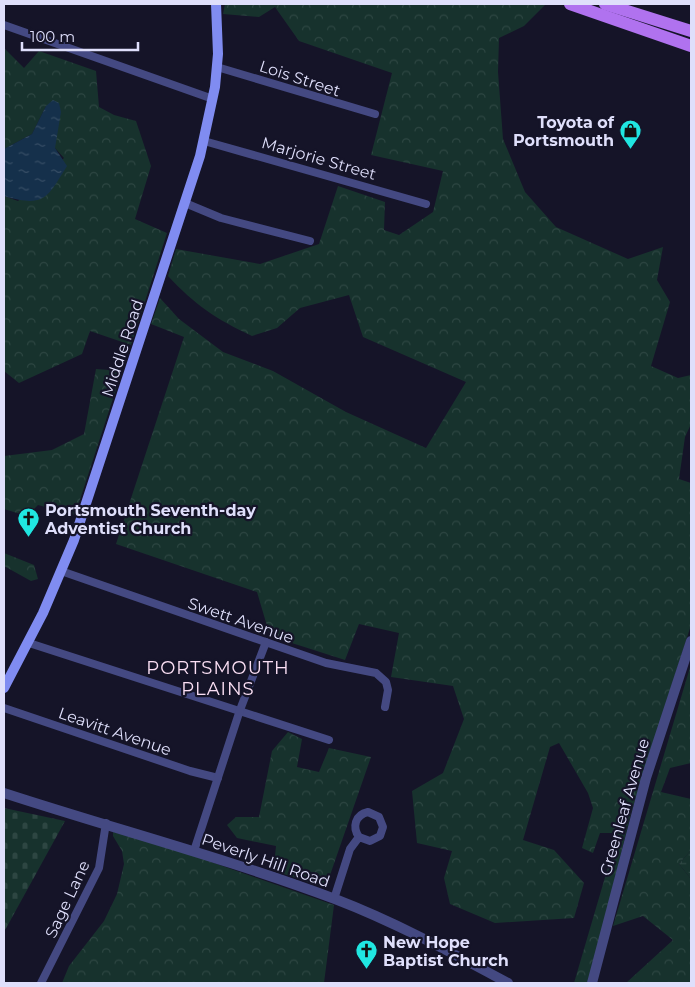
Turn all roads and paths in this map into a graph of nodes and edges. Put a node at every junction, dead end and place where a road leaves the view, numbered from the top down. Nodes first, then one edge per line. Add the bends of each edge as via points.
1 (216, 4) edge
2 (570, 4) edge
3 (605, 4) edge
4 (4, 25) edge
5 (691, 31) edge
6 (691, 46) edge
7 (217, 67) junction
8 (213, 99) junction
9 (375, 114) dead end
10 (204, 141) junction
11 (185, 203) junction
12 (426, 204) dead end
13 (310, 241) dead end
14 (61, 571) junction
15 (691, 641) edge
16 (266, 642) junction
17 (29, 643) junction
18 (4, 688) edge
19 (385, 707) dead end
20 (4, 708) edge
21 (240, 710) junction
22 (329, 740) dead end
23 (218, 778) junction
24 (4, 793) edge
25 (106, 823) junction
26 (360, 837) dead end
27 (194, 851) junction
28 (334, 898) junction
29 (41, 983) edge
30 (508, 983) edge
31 (592, 983) edge

1 - 7 main road, Middle Road
2 - 6 main road
3 - 5 main road
4 - 8 street
7 - 8 main road, Middle Road
7 - 9 street, Lois Street
8 - 10 main road, Middle Road
10 - 11 main road, Middle Road
10 - 12 street, Marjorie Street
11 - 13 street via 221,218
11 - 14 main road, Middle Road via 84,512
14 - 16 street, Swett Avenue
14 - 17 main road, Middle Road
15 - 31 street, Greenleaf Avenue via 646,778
16 - 19 street, Swett Avenue via 326,663 376,673 386,682
16 - 21 street
17 - 18 main road, Middle Road
17 - 21 street
20 - 23 street, Leavitt Avenue
21 - 22 street
21 - 23 street
23 - 27 street
24 - 25 street, Peverly Hill Road
25 - 27 street, Peverly Hill Road
25 - 29 street, Sage Lane via 99,868
26 - 28 street via 350,849
27 - 28 street, Peverly Hill Road
28 - 30 street, Peverly Hill Road via 417,935

